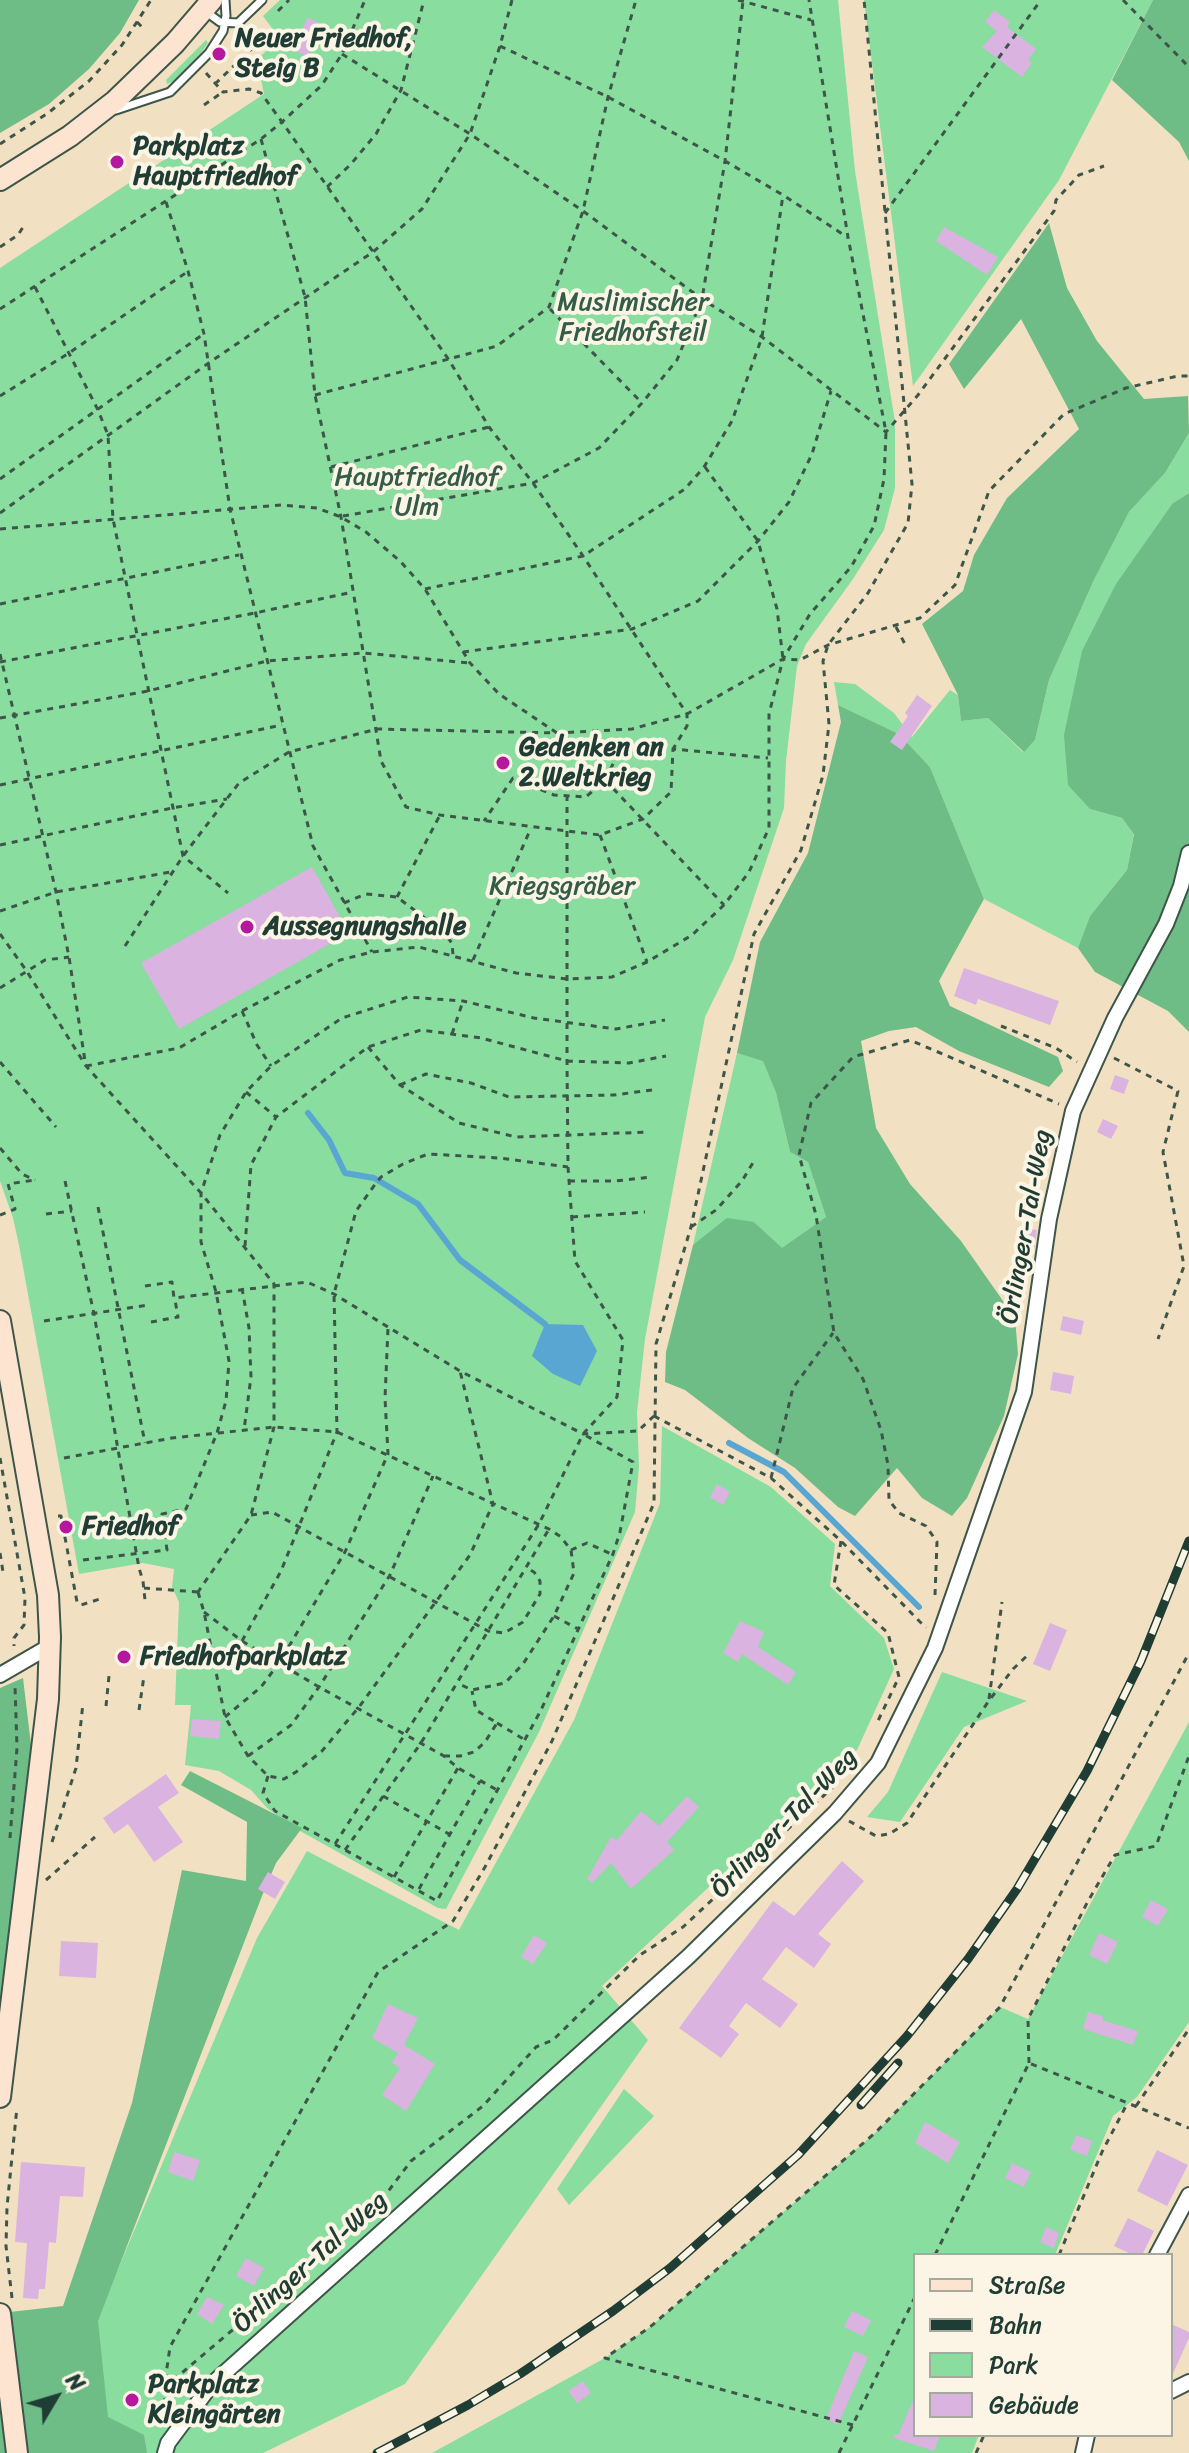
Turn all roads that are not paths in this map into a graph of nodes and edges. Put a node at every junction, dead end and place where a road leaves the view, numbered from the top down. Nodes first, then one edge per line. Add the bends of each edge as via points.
1 (225, 0) edge
2 (262, 0) edge
3 (208, 5) edge
4 (225, 23) junction
5 (98, 115) junction
6 (0, 180) edge
7 (1189, 853) edge
8 (0, 1321) edge
9 (50, 1646) junction
10 (0, 1675) edge
11 (9, 2099) edge
12 (1189, 2195) edge
13 (1158, 2253) edge
14 (7, 2312) edge
15 (167, 2448) edge
16 (17, 2453) edge

1 - 4 lane
2 - 4 lane via 243,20
3 - 4 lane
3 - 5 main road
4 - 5 lane via 220,39 162,96
5 - 6 main road
7 - 15 street, Örlinger-Tal-Weg via 1166,924 1073,1111 1049,1219 1024,1392 935,1648 878,1763 835,1813 643,1998 211,2385
8 - 9 main road via 48,1595
9 - 10 street
9 - 11 main road
12 - 13 street
14 - 16 main road

